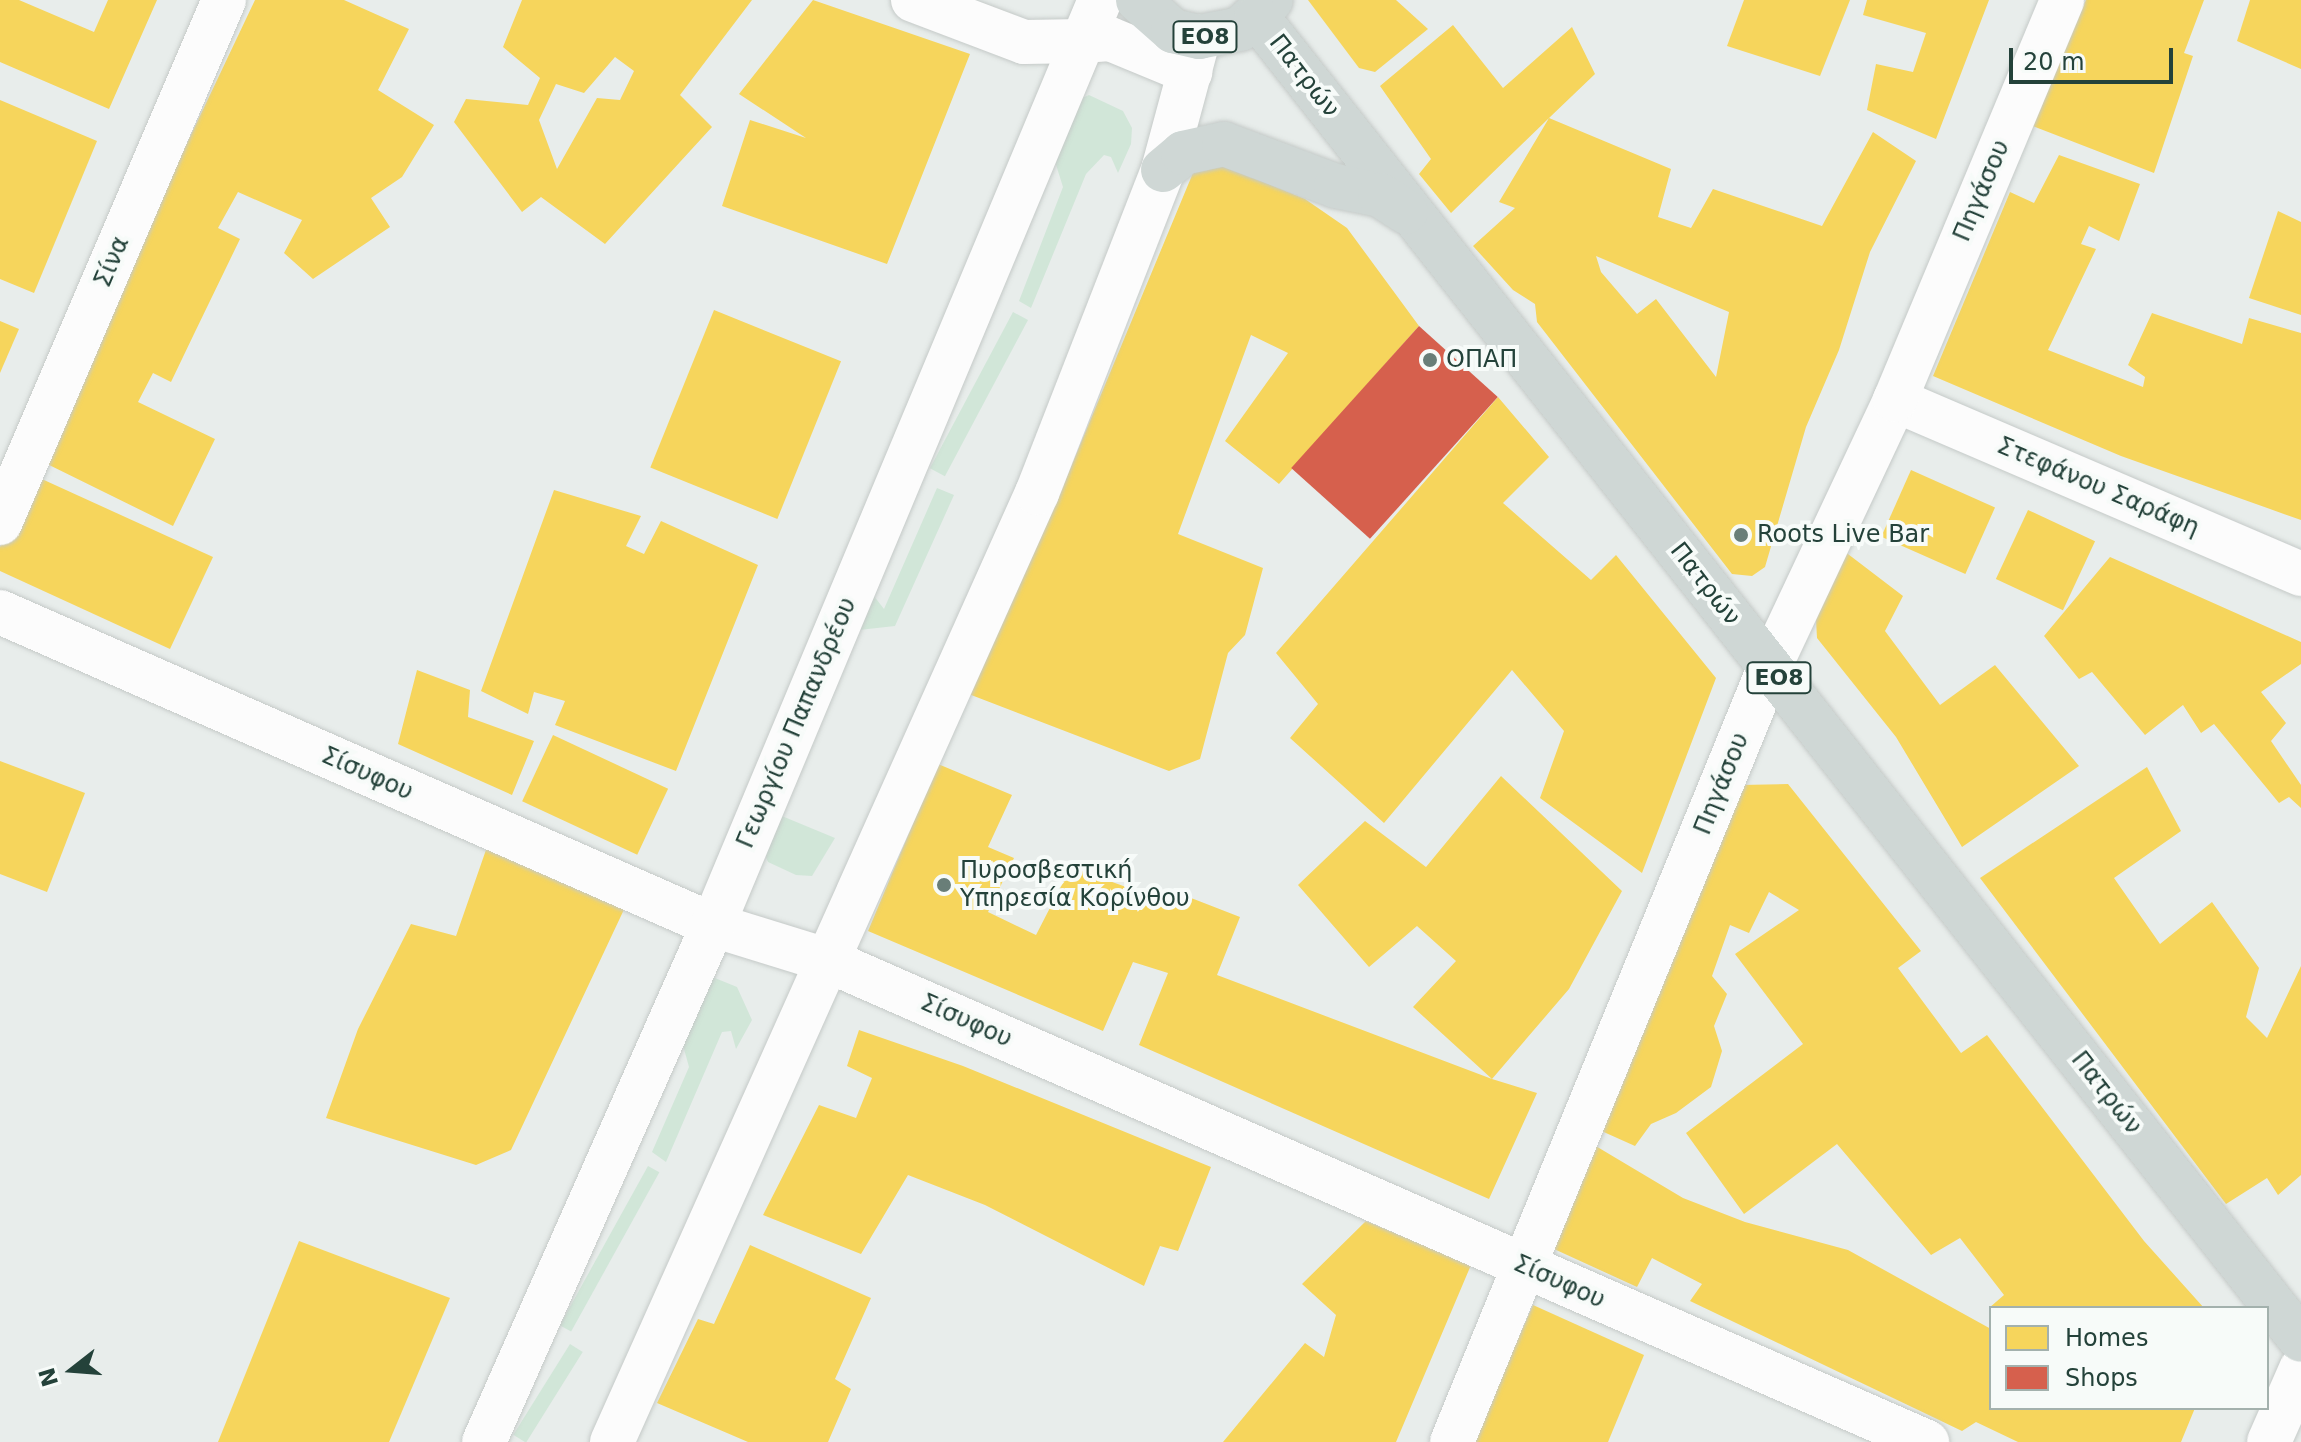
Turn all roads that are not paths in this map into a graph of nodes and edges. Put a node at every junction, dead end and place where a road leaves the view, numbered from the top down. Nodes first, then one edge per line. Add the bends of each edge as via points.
1 (224, 0) edge
2 (913, 0) edge
3 (1100, 0) edge
4 (1138, 0) edge
5 (2062, 0) edge
6 (1264, 8) edge
7 (1083, 41) junction
8 (1194, 54) junction
9 (1163, 170) junction
10 (1417, 219) junction
11 (1895, 400) junction
12 (0, 523) edge
13 (2301, 574) edge
14 (0, 612) edge
15 (1770, 666) junction
16 (713, 925) junction
17 (829, 961) junction
18 (1527, 1268) junction
19 (2301, 1340) edge
20 (2301, 1369) edge
21 (484, 1442) edge
22 (612, 1442) edge
23 (1452, 1442) edge
24 (1927, 1442) edge
25 (2269, 1442) edge

1 - 12 street, Σίνα
2 - 7 street via 1024,42
3 - 7 street, Γεωργίου Παπανδρέου
4 - 8 main road, ΕΟ8
5 - 11 street, Πηγάσου
6 - 8 main road, ΕΟ8 via 1240,29
6 - 10 main road, Πατρών / ΕΟ8
7 - 8 street via 1110,39
7 - 16 street, Γεωργίου Παπανδρέου
8 - 9 street
9 - 10 main road via 1183,153 1224,144 1336,186 1380,195
9 - 17 street via 1037,493
10 - 15 main road, Πατρών / ΕΟ8
11 - 13 street, Στεφάνου Σαράφη
11 - 15 street, Πηγάσου
14 - 16 street, Σίσυφου
15 - 18 street, Πηγάσου
15 - 19 main road, Πατρών / ΕΟ8
16 - 17 street, Σίσυφου
16 - 21 street, Γεωργίου Παπανδρέου
17 - 18 street, Σίσυφου
17 - 22 street
18 - 23 street, Πηγάσου
18 - 24 street, Σίσυφου
20 - 25 street

